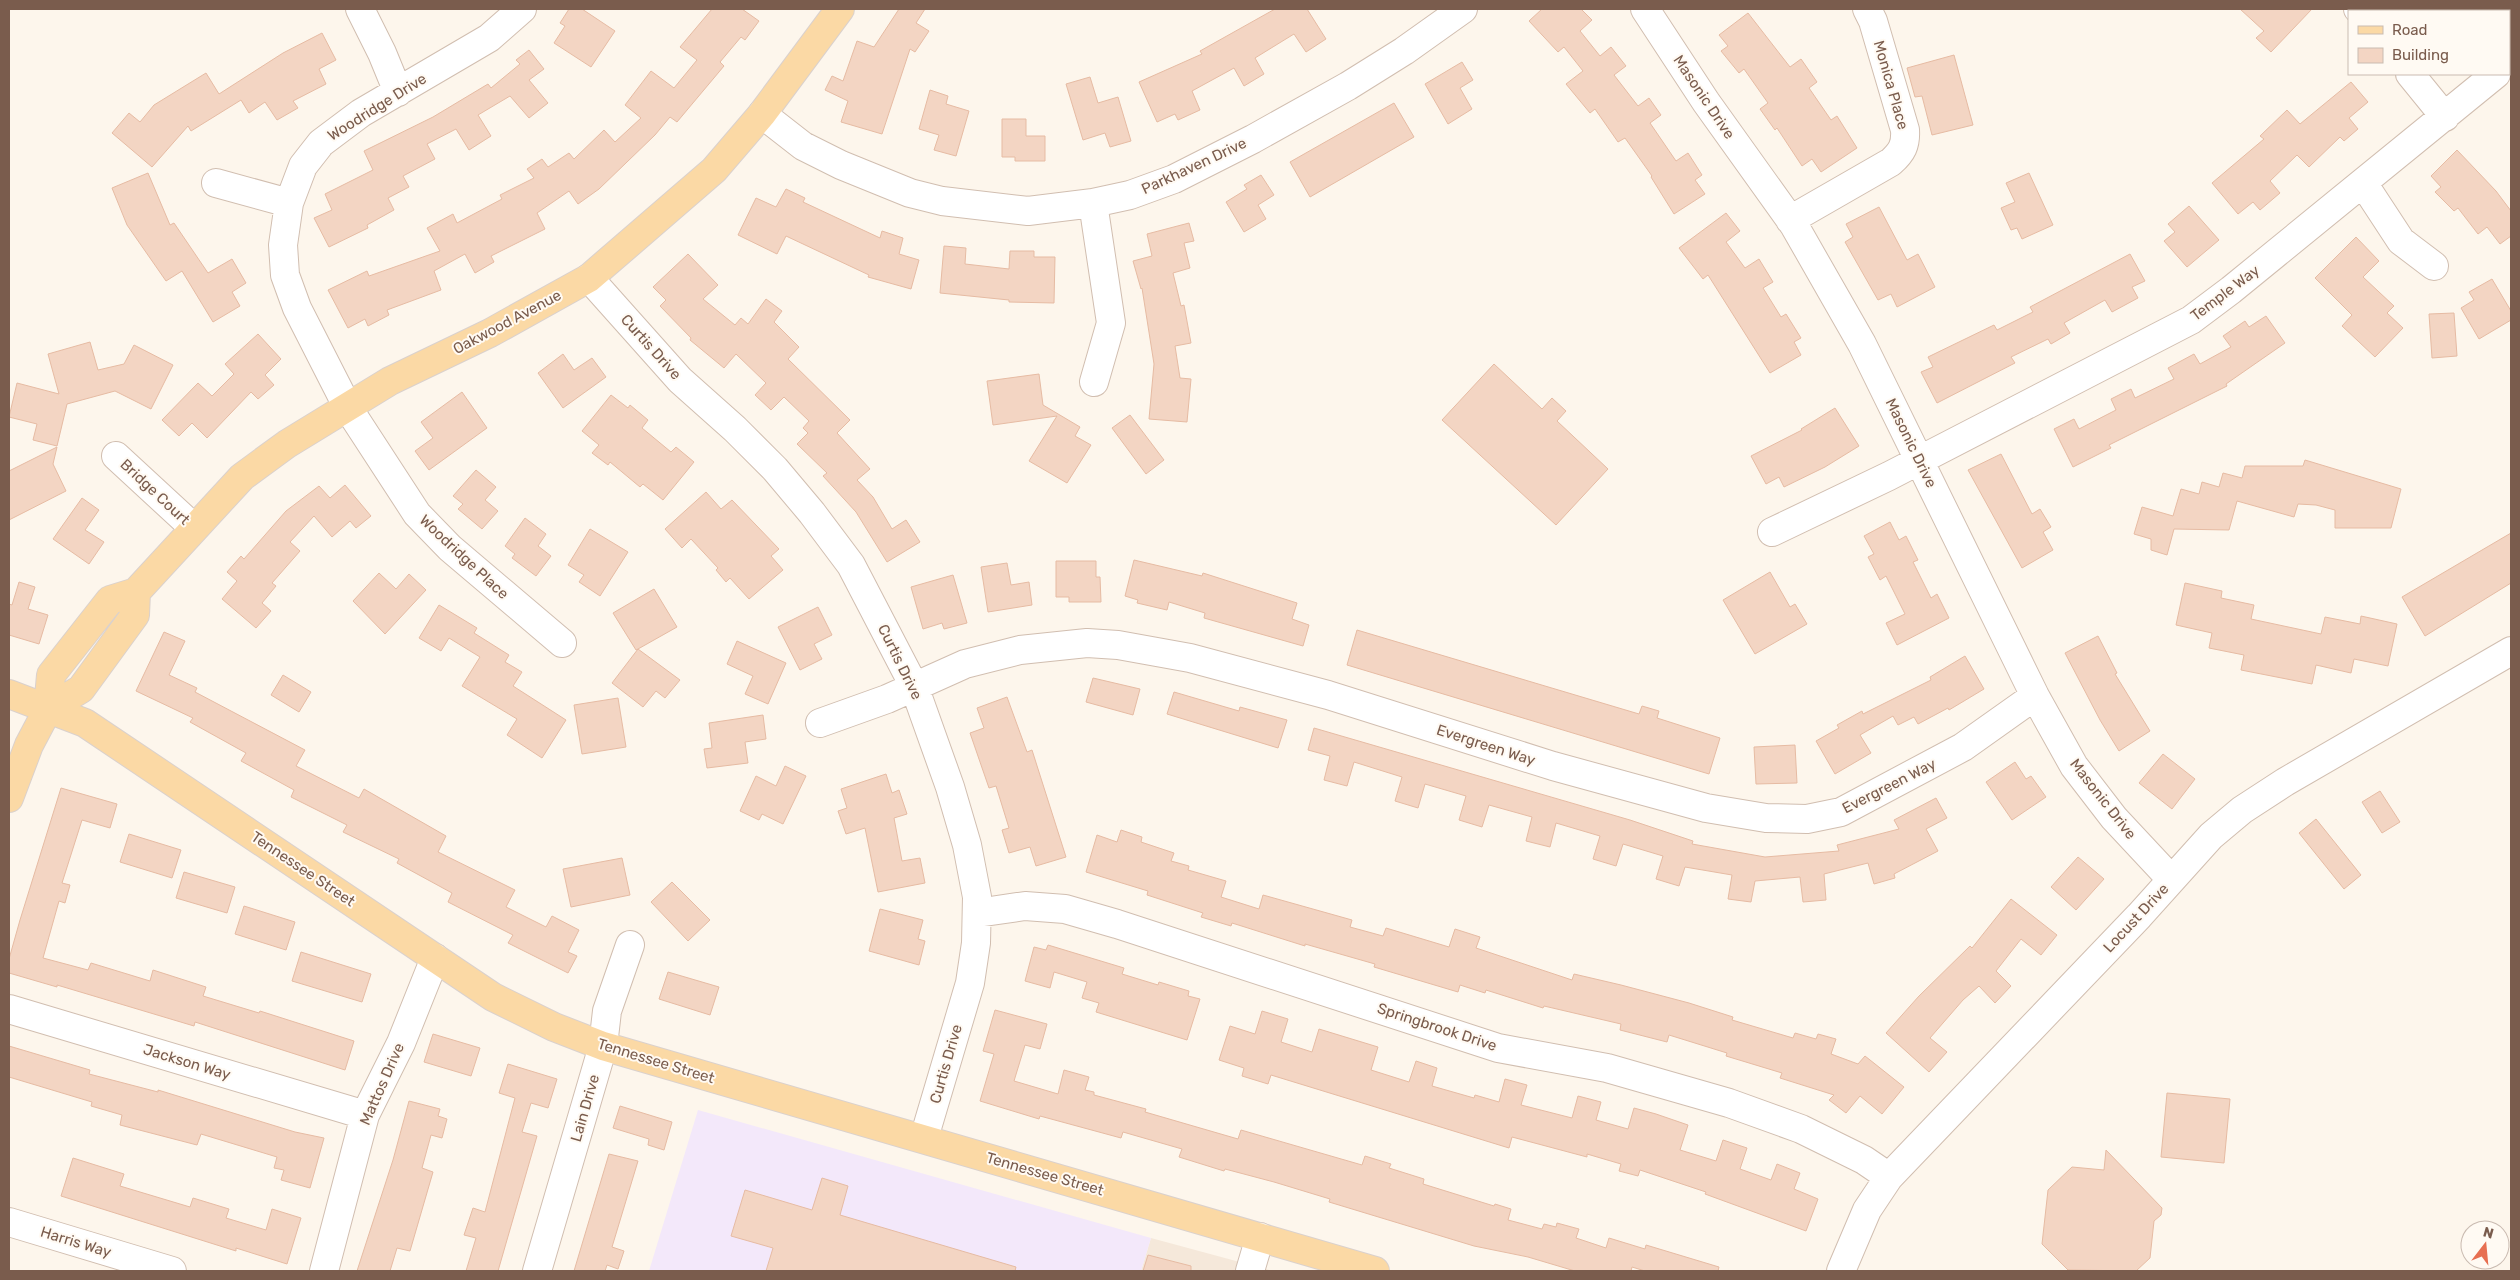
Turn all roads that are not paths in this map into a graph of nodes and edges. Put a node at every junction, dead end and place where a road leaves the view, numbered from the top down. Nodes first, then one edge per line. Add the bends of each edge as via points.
1 (360, 9) edge
2 (522, 9) edge
3 (840, 9) edge
4 (1463, 9) edge
5 (1645, 9) edge
6 (1867, 9) edge
7 (2411, 75) edge
8 (2495, 75) edge
9 (398, 92) junction
10 (762, 114) junction
11 (2444, 117) junction
12 (216, 183) dead end
13 (2363, 183) junction
14 (289, 203) junction
15 (1093, 203) junction
16 (1790, 220) junction
17 (2434, 266) dead end
18 (590, 278) junction
19 (1094, 382) dead end
20 (348, 408) junction
21 (116, 456) dead end
22 (1920, 460) junction
23 (194, 528) junction
24 (1772, 532) dead end
25 (562, 643) dead end
26 (2511, 651) edge
27 (914, 686) junction
28 (9, 694) edge
29 (2035, 696) junction
30 (48, 709) junction
31 (820, 723) dead end
32 (9, 798) edge
33 (2171, 880) junction
34 (977, 913) junction
35 (630, 945) dead end
36 (435, 958) junction
37 (9, 1009) edge
38 (603, 1046) junction
39 (365, 1115) junction
40 (924, 1138) junction
41 (1889, 1177) junction
42 (9, 1222) edge
43 (1260, 1237) junction
44 (172, 1271) edge
45 (324, 1271) edge
46 (537, 1271) edge
47 (1250, 1271) edge
48 (1375, 1271) edge
49 (1841, 1271) edge

1 - 9 street
2 - 9 street, Woodridge Drive via 489,38
3 - 10 main road, Oakwood Avenue
4 - 15 street, Parkhaven Drive via 1348,86 1253,139 1174,179 1130,195
5 - 16 street, Masonic Drive
6 - 16 street, Monica Place via 1906,142 1901,153 1891,162
7 - 11 street
8 - 11 street, Temple Way
9 - 14 street, Woodridge Drive via 361,113 321,143 304,166
10 - 15 street, Parkhaven Drive via 803,146 910,193 942,201 1028,211
10 - 18 main road, Oakwood Avenue via 714,170
11 - 13 street, Temple Way
12 - 14 street
13 - 17 street via 2402,241
13 - 22 street, Temple Way via 2191,320
14 - 20 street, Woodridge Drive via 283,245 285,275 297,308
15 - 19 street via 1111,323
16 - 22 street, Masonic Drive via 1862,344
18 - 20 main road, Oakwood Avenue via 490,333 390,381
18 - 27 street, Curtis Drive via 680,380 762,456 812,512 850,565
20 - 23 main road, Oakwood Avenue via 287,444 242,477
20 - 25 street, Woodridge Place via 417,514 450,548
21 - 23 street, Bridge Court
22 - 24 street, Temple Way
22 - 29 street, Masonic Drive
23 - 30 main road, Oakwood Avenue via 136,592 110,600 51,675
26 - 33 street, Locust Drive via 2242,810 2203,843
27 - 29 street, Evergreen Way via 965,664 1020,650 1087,643 1118,644 1190,658 1328,695 1553,766 1706,808 1766,818 1807,819 1841,812 1963,747
27 - 31 street, Evergreen Way
27 - 34 street, Curtis Drive via 967,845
28 - 30 main road, Tennessee Street
29 - 33 street, Masonic Drive via 2074,766 2114,818
30 - 32 main road, Oakwood Avenue via 29,745
30 - 36 main road, Tennessee Street via 85,723
33 - 41 street, Locust Drive
34 - 40 street, Curtis Drive via 970,983
34 - 41 street, Springbrook Drive via 1025,906 1065,909 1117,924 1498,1048 1607,1068 1729,1104 1801,1129 1864,1160
35 - 38 street, Lain Drive via 607,1011
36 - 38 main road, Tennessee Street via 493,997 554,1027
36 - 39 street, Mattos Drive via 401,1043
37 - 39 street, Jackson Way
38 - 40 main road, Tennessee Street
38 - 46 street, Lain Drive
39 - 45 street, Mattos Drive
40 - 43 main road, Tennessee Street
41 - 49 street, Locust Drive via 1866,1210
42 - 44 street, Harris Way
43 - 47 street
43 - 48 main road, Tennessee Street

